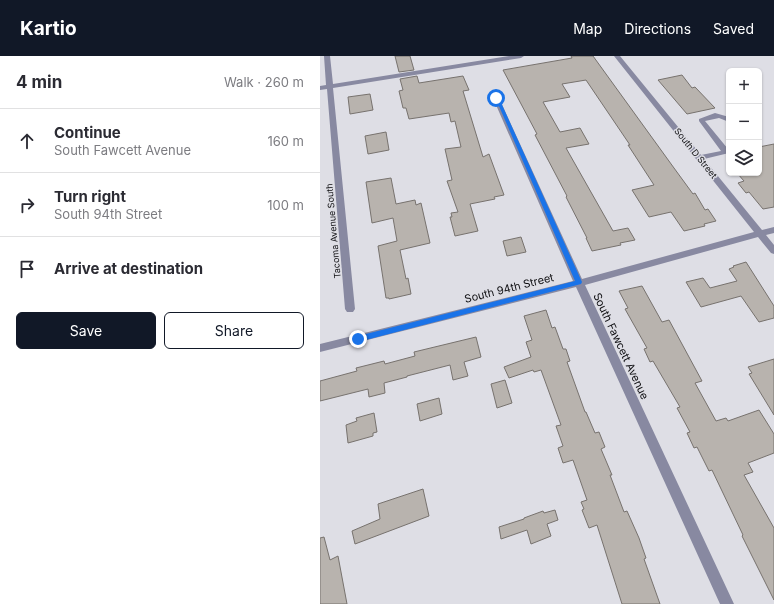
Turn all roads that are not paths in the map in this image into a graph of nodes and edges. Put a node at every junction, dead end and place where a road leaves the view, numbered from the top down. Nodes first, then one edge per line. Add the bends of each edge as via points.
1 (327, 56) edge
2 (472, 56) edge
3 (521, 56) edge
4 (617, 56) edge
5 (475, 63) junction
6 (331, 87) junction
7 (320, 88) edge
8 (496, 98) dead end
9 (726, 117) edge
10 (726, 150) edge
11 (726, 152) edge
12 (700, 158) junction
13 (774, 230) edge
14 (760, 234) junction
15 (774, 251) edge
16 (579, 282) junction
17 (350, 308) dead end
18 (320, 348) edge
19 (727, 604) edge

1 - 6 street, Tacoma Avenue South
2 - 5 street
3 - 5 street
4 - 12 street, South D Street
5 - 6 street
6 - 7 street
6 - 17 street, Tacoma Avenue South
8 - 16 street, South Fawcett Avenue
9 - 10 street via 719,115 701,120
11 - 12 street
12 - 14 street, South D Street
13 - 14 street, South 94th Street
14 - 15 street, South D Street
14 - 16 street, South 94th Street
16 - 18 street, South 94th Street
16 - 19 street, South Fawcett Avenue

